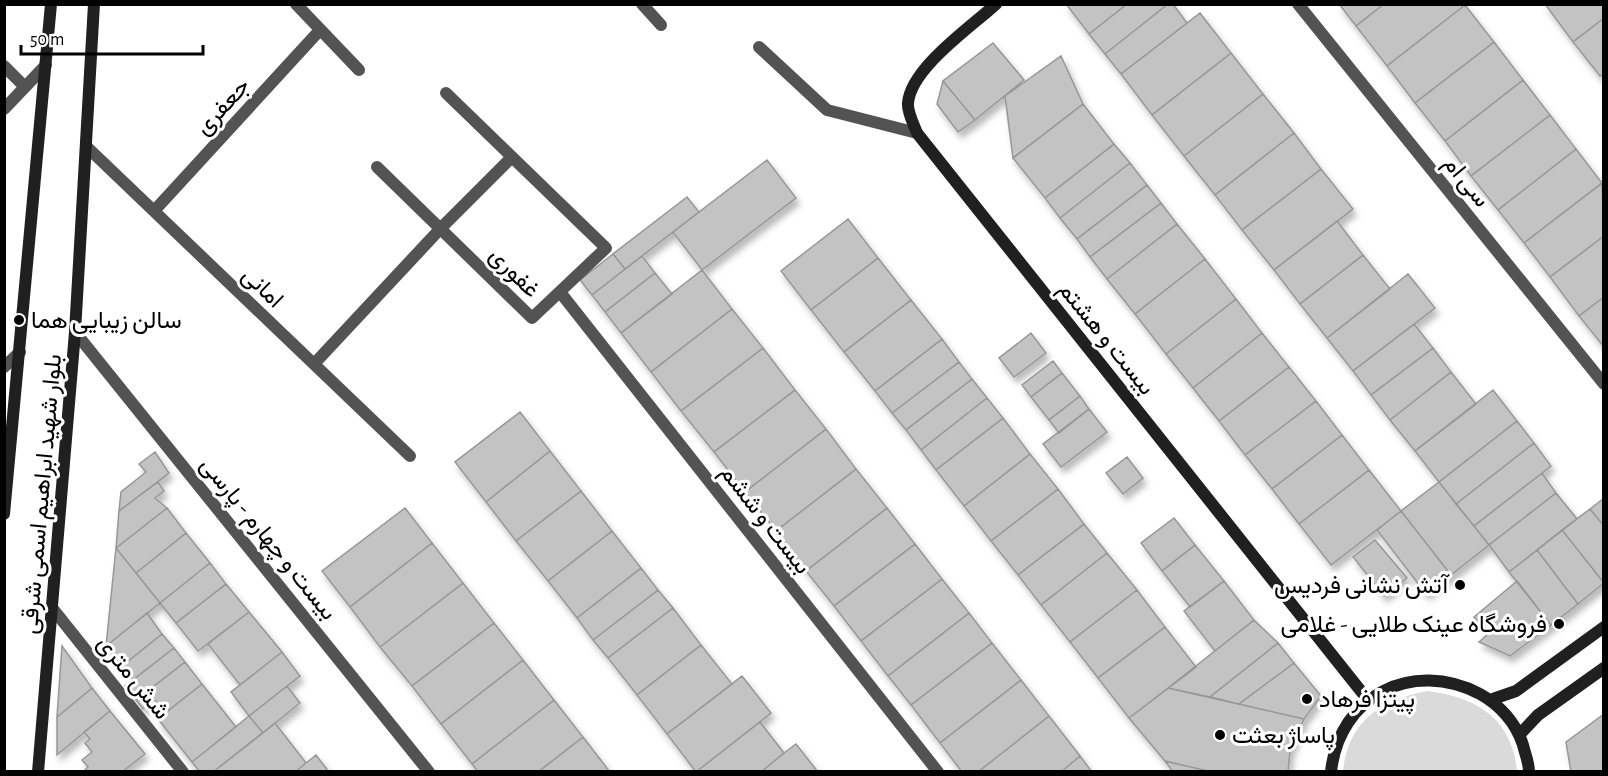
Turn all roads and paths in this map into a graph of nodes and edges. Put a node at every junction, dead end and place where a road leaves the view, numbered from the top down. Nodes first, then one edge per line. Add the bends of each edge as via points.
1 (51, 4) edge
2 (296, 4) edge
3 (642, 4) edge
4 (996, 4) edge
5 (1298, 4) edge
6 (95, 7) edge
7 (661, 25) dead end
8 (320, 30) junction
9 (759, 48) dead end
10 (46, 65) junction
11 (4, 66) edge
12 (359, 70) dead end
13 (25, 87) junction
14 (446, 93) dead end
15 (4, 109) edge
16 (917, 134) junction
17 (88, 148) junction
18 (512, 157) junction
19 (377, 167) dead end
20 (154, 211) junction
21 (441, 228) junction
22 (560, 292) junction
23 (75, 332) junction
24 (20, 352) junction
25 (314, 364) junction
26 (4, 367) edge
27 (1604, 384) edge
28 (410, 456) dead end
29 (4, 514) edge
30 (53, 609) junction
31 (1604, 627) edge
32 (1604, 668) edge
33 (1368, 700) junction
34 (1490, 700) junction
35 (1520, 734) junction
36 (38, 771) edge
37 (183, 771) edge
38 (429, 771) edge
39 (938, 771) edge
40 (1331, 771) edge
41 (1529, 771) edge

1 - 10 main road, بلوار شهید ابراهیم اسمی شرقی
2 - 8 street
3 - 7 street
4 - 16 main road, بیست و هشتم via 921,72 907,105
5 - 27 street, سی ام
6 - 17 main road, بلوار شهید ابراهیم اسمی شرقی
8 - 12 street
8 - 20 street, جعفری
9 - 16 street via 827,110
10 - 13 street
10 - 24 main road, بلوار شهید ابراهیم اسمی شرقی
11 - 13 street
13 - 15 street
14 - 18 street
16 - 33 main road, بیست و هشتم
17 - 20 street, امانی
17 - 23 main road, بلوار شهید ابراهیم اسمی شرقی
18 - 21 street
18 - 22 street via 606,248
19 - 21 street
20 - 25 street, امانی
21 - 22 street, غفوری via 532,318
21 - 25 street
22 - 39 street, بیست و ششم
23 - 30 main road, بلوار شهید ابراهیم اسمی شرقی
23 - 38 street, بیست و چهارم - پارسی
24 - 26 street
24 - 29 main road, بلوار شهید ابراهیم اسمی شرقی
25 - 28 street, امانی
30 - 36 main road, بلوار شهید ابراهیم اسمی شرقی
30 - 37 street, شش متری
31 - 34 main road via 1516,691
32 - 35 main road via 1538,715
33 - 34 main road via 1394,685 1427,679 1460,684
33 - 40 main road via 1345,726 1333,753
34 - 35 main road
35 - 41 main road

